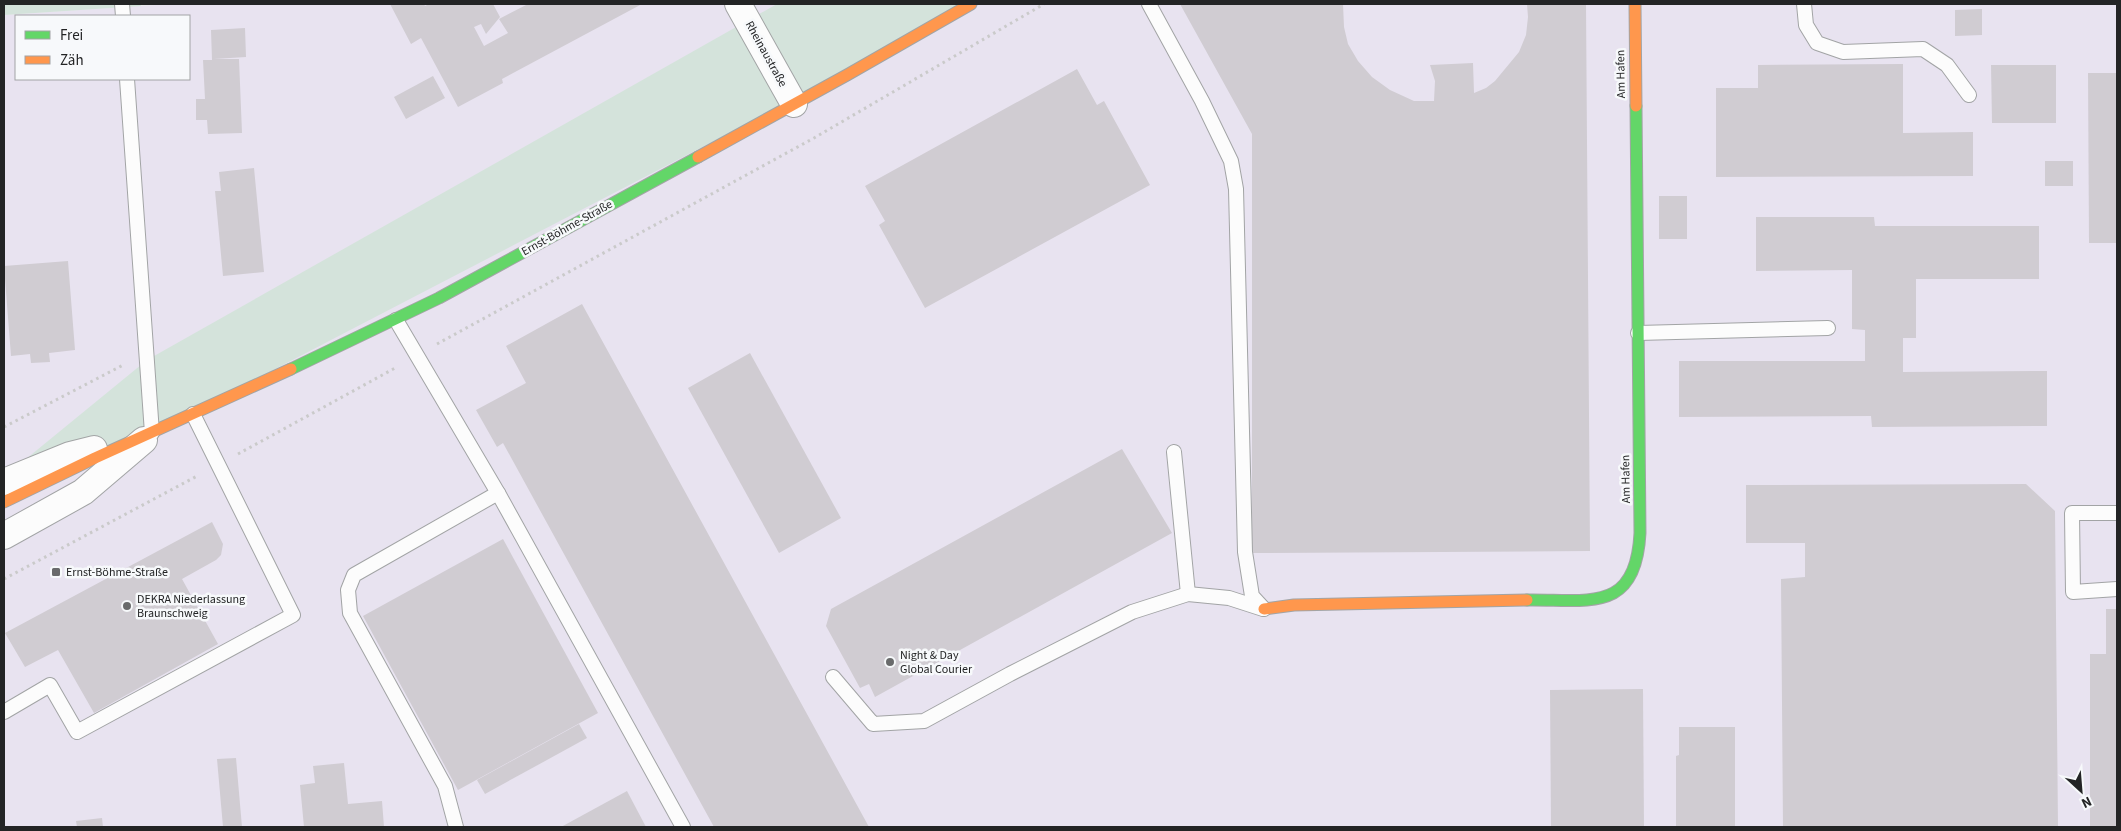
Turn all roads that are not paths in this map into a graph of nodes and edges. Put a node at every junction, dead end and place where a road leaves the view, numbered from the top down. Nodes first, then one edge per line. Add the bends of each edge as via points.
1 (738, 4) edge
2 (971, 4) edge
3 (1148, 4) edge
4 (1635, 4) edge
5 (1804, 4) edge
6 (127, 80) edge
7 (1969, 96) dead end
8 (794, 104) junction
9 (396, 320) junction
10 (1828, 328) dead end
11 (1638, 333) junction
12 (193, 414) junction
13 (152, 433) junction
14 (1174, 452) dead end
15 (4, 482) edge
16 (498, 493) junction
17 (4, 502) edge
18 (2117, 513) edge
19 (4, 536) edge
20 (2117, 589) edge
21 (1188, 594) junction
22 (1264, 609) junction
23 (833, 677) dead end
24 (4, 712) edge
25 (456, 827) edge
26 (683, 827) edge

1 - 8 street, Rheinaustraße
2 - 8 street, Ernst-Böhme-Straße
3 - 22 lane via 1202,101 1233,170 1245,552 1252,596
4 - 11 street, Am Hafen
5 - 7 lane via 1806,25 1817,43 1843,52 1923,49 1947,65
6 - 13 lane
8 - 9 street, Ernst-Böhme-Straße
9 - 12 street, Ernst-Böhme-Straße
9 - 16 lane
10 - 11 lane
11 - 22 street, Am Hafen via 1638,562 1628,582 1613,594 1594,599 1294,605
12 - 13 street, Ernst-Böhme-Straße
12 - 24 lane via 293,615 77,732 50,685
13 - 15 street, Ernst-Böhme-Straße via 70,455
13 - 17 street, Ernst-Böhme-Straße
13 - 19 street, Ernst-Böhme-Straße via 84,492
14 - 21 lane
16 - 25 lane via 354,575 348,590 350,613 445,786
16 - 26 lane
18 - 20 lane via 2072,513 2074,592
21 - 22 lane via 1228,598
21 - 23 lane via 1132,612 924,721 873,724

